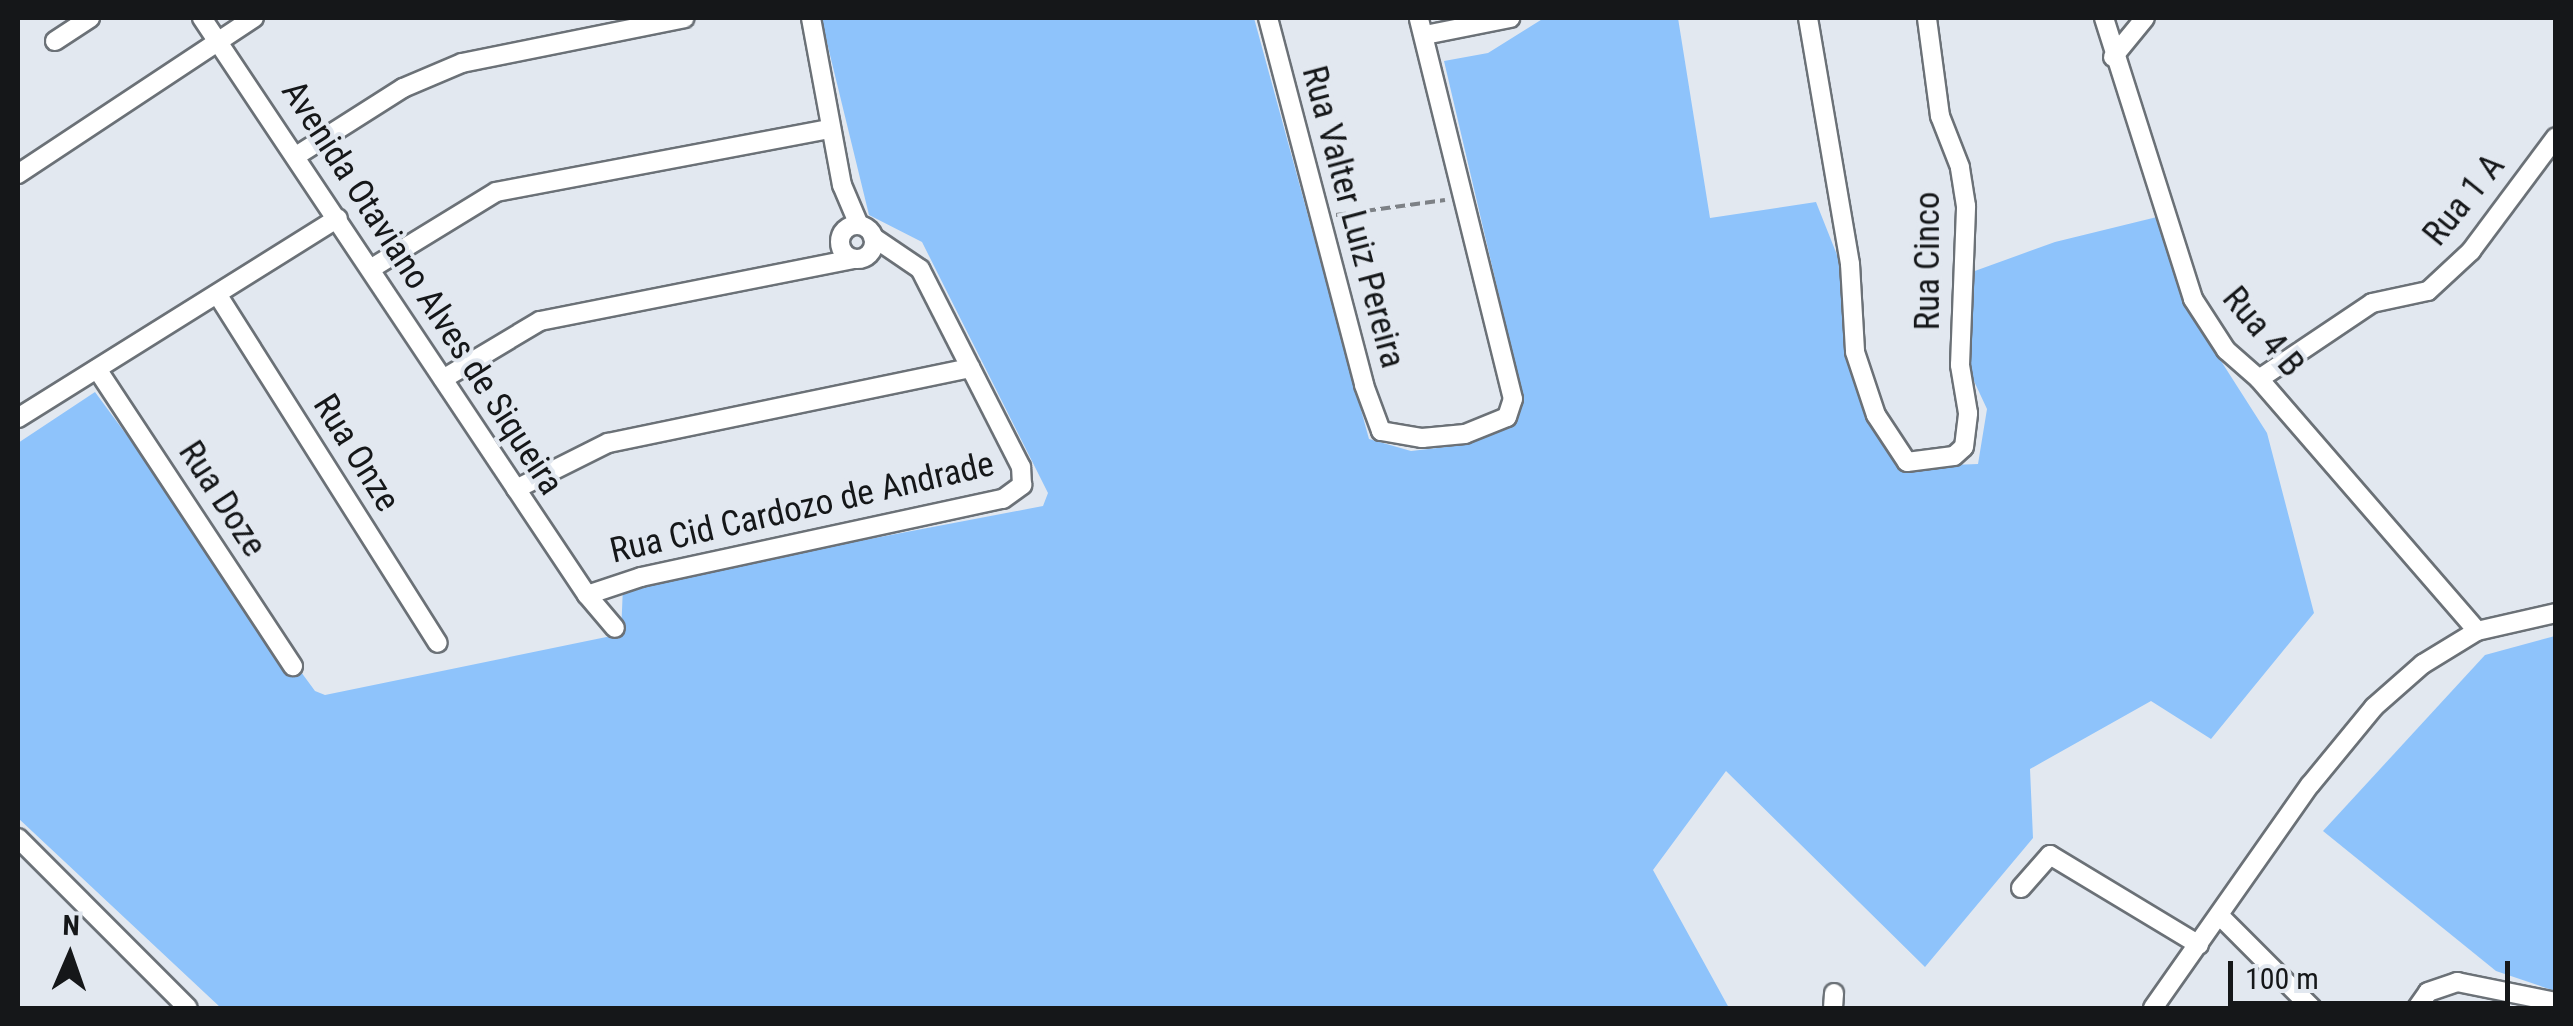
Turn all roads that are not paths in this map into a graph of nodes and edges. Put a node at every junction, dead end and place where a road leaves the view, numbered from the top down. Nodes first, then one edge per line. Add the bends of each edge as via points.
1 (90, 18) edge
2 (202, 18) edge
3 (254, 18) edge
4 (685, 18) edge
5 (811, 18) edge
6 (1268, 18) edge
7 (1510, 18) edge
8 (1808, 18) edge
9 (1927, 18) edge
10 (2104, 18) edge
11 (2145, 18) edge
12 (1422, 26) edge
13 (219, 40) junction
14 (56, 41) dead end
15 (2113, 57) junction
16 (830, 130) junction
17 (2556, 137) edge
18 (296, 156) junction
19 (18, 174) edge
20 (338, 218) junction
21 (857, 242) junction
22 (372, 268) junction
23 (219, 298) junction
24 (970, 368) junction
25 (97, 369) junction
26 (443, 379) junction
27 (2260, 379) junction
28 (18, 418) edge
29 (516, 489) junction
30 (587, 595) junction
31 (2556, 613) edge
32 (616, 628) dead end
33 (2478, 631) junction
34 (438, 643) dead end
35 (293, 666) dead end
36 (18, 838) edge
37 (2021, 888) dead end
38 (2220, 915) junction
39 (2199, 946) junction
40 (2556, 1002) edge
41 (188, 1008) edge
42 (2153, 1008) edge
43 (2312, 1008) edge
44 (2418, 1008) edge

1 - 14 street
2 - 13 street, Avenida Otaviano Alves de Siqueira
3 - 13 street
4 - 18 street via 462,63 404,88
5 - 16 street
6 - 12 street, Rua Valter Luiz Pereira via 1316,217 1382,431 1422,438 1465,434 1507,418 1513,400
7 - 12 street
8 - 9 street, Rua Cinco via 1850,264 1855,352 1876,415 1907,462 1954,456 1964,447 1968,413 1960,364 1966,206 1940,116
10 - 15 street, Rua 4 B
11 - 15 street
13 - 18 street, Avenida Otaviano Alves de Siqueira
13 - 19 street
15 - 27 street, Rua 4 B via 2193,299 2226,350
16 - 21 street
16 - 22 street via 496,192
17 - 27 street, Rua 1 A via 2470,251 2428,291 2372,303
18 - 20 street, Avenida Otaviano Alves de Siqueira
20 - 22 street, Avenida Otaviano Alves de Siqueira
20 - 23 street
21 - 24 street via 899,253 920,268
21 - 26 street via 796,268 540,321
22 - 26 street, Avenida Otaviano Alves de Siqueira
23 - 25 street
23 - 34 street, Rua Onze
24 - 29 street via 608,443
24 - 30 street, Rua Cid Cardozo de Andrade via 1023,477 1003,499 641,577
25 - 28 street
25 - 35 street, Rua Doze
26 - 29 street, Avenida Otaviano Alves de Siqueira
27 - 33 street, Rua 4 B
29 - 30 street, Avenida Otaviano Alves de Siqueira
30 - 32 street, Avenida Otaviano Alves de Siqueira
31 - 33 street
33 - 38 street via 2423,664 2374,708 2310,785
36 - 41 street
37 - 39 street via 2050,855
38 - 39 street
38 - 43 street
39 - 42 street
40 - 44 street via 2457,982 2428,992

